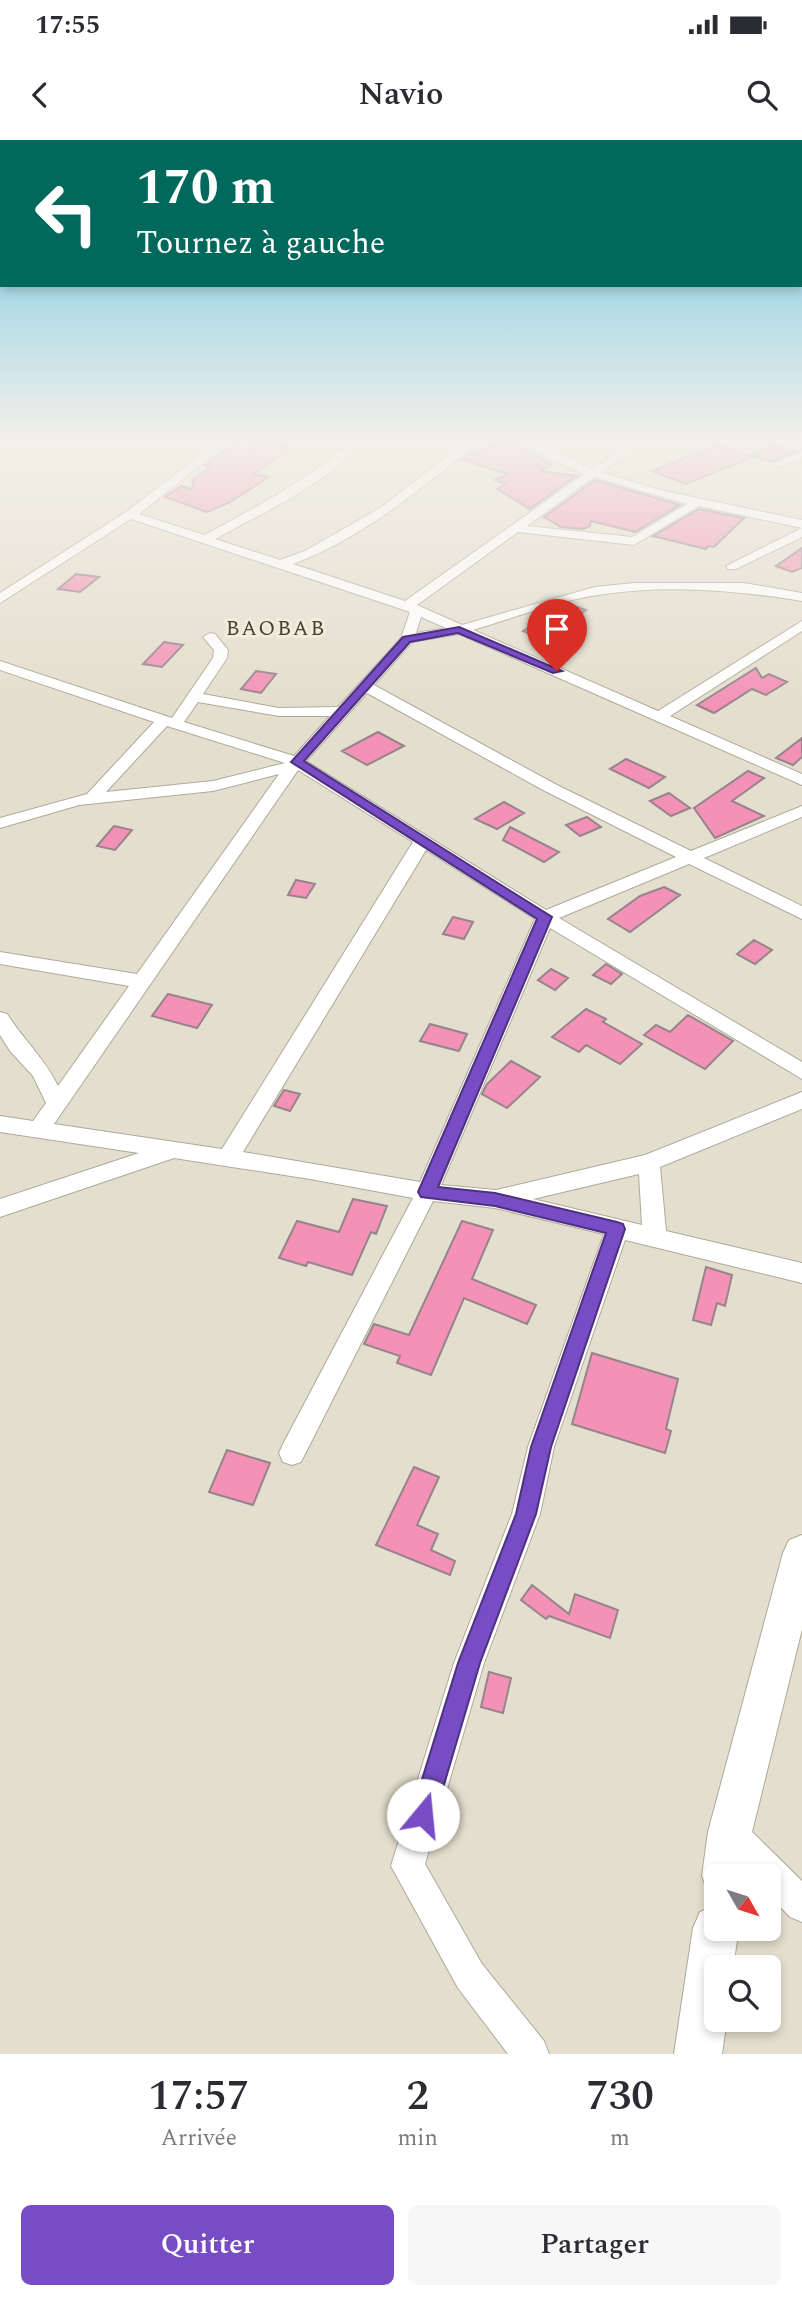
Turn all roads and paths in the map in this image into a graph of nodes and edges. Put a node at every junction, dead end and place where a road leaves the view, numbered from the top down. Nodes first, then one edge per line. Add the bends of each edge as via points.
1 (109, 528) edge
2 (172, 528) edge
3 (226, 528) edge
4 (357, 528) edge
5 (516, 528) edge
6 (519, 528) edge
7 (655, 528) edge
8 (802, 532) edge
9 (206, 539) junction
10 (309, 555) junction
11 (282, 564) junction
12 (732, 566) dead end
13 (310, 573) junction
14 (802, 597) edge
15 (0, 599) edge
16 (412, 608) junction
17 (802, 625) edge
18 (459, 630) junction
19 (210, 637) dead end
20 (407, 639) junction
21 (0, 665) edge
22 (365, 686) junction
23 (194, 697) junction
24 (342, 711) junction
25 (660, 716) junction
26 (171, 721) junction
27 (295, 764) junction
28 (800, 777) edge
29 (92, 798) junction
30 (802, 811) edge
31 (0, 823) edge
32 (422, 842) junction
33 (692, 856) junction
34 (802, 913) edge
35 (545, 917) junction
36 (0, 958) edge
37 (141, 981) junction
38 (0, 1019) edge
39 (802, 1072) edge
40 (802, 1100) edge
41 (57, 1103) junction
42 (0, 1124) edge
43 (39, 1129) junction
44 (172, 1150) junction
45 (228, 1158) junction
46 (649, 1163) junction
47 (427, 1192) junction
48 (495, 1199) junction
49 (0, 1208) edge
50 (617, 1229) junction
51 (655, 1238) junction
52 (802, 1273) edge
53 (292, 1453) dead end
54 (802, 1553) edge
55 (730, 1832) junction
56 (726, 1864) edge
57 (802, 1905) edge
58 (714, 1941) edge
59 (531, 2054) edge
60 (698, 2054) edge

1 - 15 street
2 - 9 street
3 - 9 street
4 - 10 street
5 - 16 street
6 - 7 street via 634,541
8 - 12 street
9 - 11 street
10 - 11 street
10 - 13 street
11 - 13 street
13 - 16 street
14 - 18 street via 744,587 595,590
16 - 18 street
16 - 20 street
17 - 25 street
18 - 20 street
18 - 25 street
19 - 23 street via 221,650 220,658
20 - 22 street
21 - 26 street
22 - 24 street
22 - 33 street via 549,787
23 - 24 street via 279,712
23 - 26 street
24 - 27 street
25 - 28 street
26 - 27 street
26 - 29 street
27 - 29 street via 213,786
27 - 32 street
27 - 37 street
29 - 31 street
30 - 33 street
32 - 35 street
32 - 45 street
33 - 34 street
33 - 35 street
35 - 39 street
35 - 47 street
36 - 37 street
37 - 41 street
38 - 41 street via 41,1072
40 - 46 street
41 - 43 street
42 - 43 street
43 - 44 street
44 - 45 street
44 - 49 street
45 - 47 street
46 - 48 street
46 - 51 street
47 - 48 street
47 - 53 street
48 - 50 street
50 - 51 street
50 - 59 street via 541,1447 526,1514 469,1663 408,1866 470,1976
51 - 52 street
54 - 55 street
55 - 56 street
55 - 57 street
58 - 60 street

